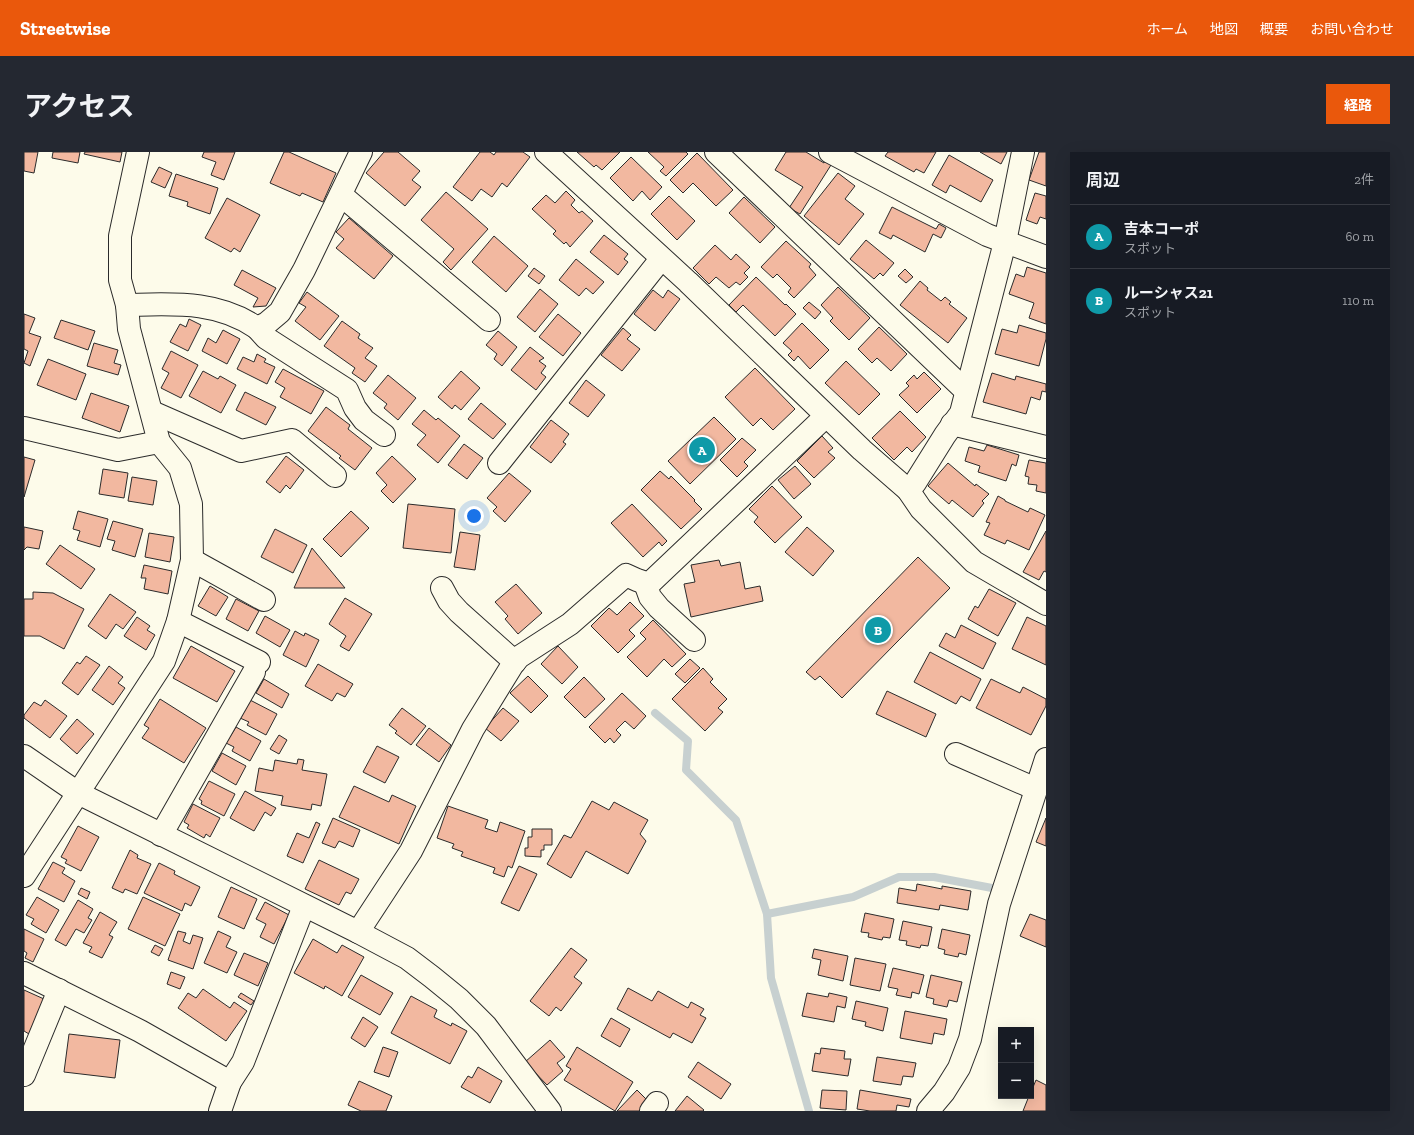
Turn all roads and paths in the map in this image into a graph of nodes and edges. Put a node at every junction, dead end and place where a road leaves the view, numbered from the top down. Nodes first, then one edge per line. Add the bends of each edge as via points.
1 (138, 152) edge
2 (361, 152) edge
3 (546, 152) edge
4 (716, 152) edge
5 (830, 152) edge
6 (1023, 152) edge
7 (341, 195) junction
8 (1005, 242) junction
9 (1046, 256) edge
10 (661, 259) junction
11 (127, 305) junction
12 (489, 320) dead end
13 (257, 328) junction
14 (966, 391) junction
15 (152, 412) junction
16 (826, 416) junction
17 (952, 424) junction
18 (24, 428) edge
19 (384, 435) dead end
20 (159, 442) junction
21 (1046, 447) edge
22 (499, 463) dead end
23 (335, 476) dead end
24 (908, 490) junction
25 (192, 560) junction
26 (645, 583) junction
27 (442, 588) dead end
28 (264, 600) dead end
29 (1046, 604) edge
30 (178, 621) junction
31 (694, 640) dead end
32 (515, 662) junction
33 (956, 754) dead end
34 (24, 756) edge
35 (1046, 759) edge
36 (78, 793) junction
37 (1039, 795) edge
38 (161, 835) junction
39 (24, 876) edge
40 (304, 906) junction
41 (358, 932) junction
42 (24, 973) edge
43 (59, 990) junction
44 (24, 1075) edge
45 (230, 1082) junction
46 (220, 1111) edge
47 (550, 1111) edge
48 (928, 1111) edge

1 - 11 street via 120,236 120,280
2 - 7 street
3 - 10 street
4 - 14 street
5 - 8 street via 986,235
6 - 8 street
7 - 12 street
7 - 13 street via 280,312
8 - 9 street
8 - 14 street
10 - 16 street
10 - 22 street
11 - 13 street via 180,304 213,308 246,320
11 - 15 street via 129,329
13 - 19 street via 266,338 347,390 364,420
14 - 17 street via 961,413
15 - 20 street
15 - 23 street via 241,451 292,440
16 - 24 street
16 - 26 street via 649,584
17 - 21 street
17 - 24 street
18 - 20 street via 118,450
20 - 25 street via 180,468 187,489 191,504
24 - 29 street via 921,509 974,562
25 - 28 street
25 - 30 street
26 - 31 street via 650,597 659,608
26 - 32 street via 626,575 570,624
27 - 32 street via 459,612
30 - 36 street via 164,661
30 - 38 street via 256,667
32 - 41 street via 473,729 411,851
33 - 37 street
34 - 36 street
35 - 37 street
36 - 38 street
36 - 39 street
37 - 48 street via 999,904 970,1039 959,1068
38 - 40 street
40 - 41 street
40 - 45 street via 243,1062
41 - 47 street via 407,958 459,999 486,1026
42 - 43 street
43 - 44 street
43 - 45 street
45 - 46 street

